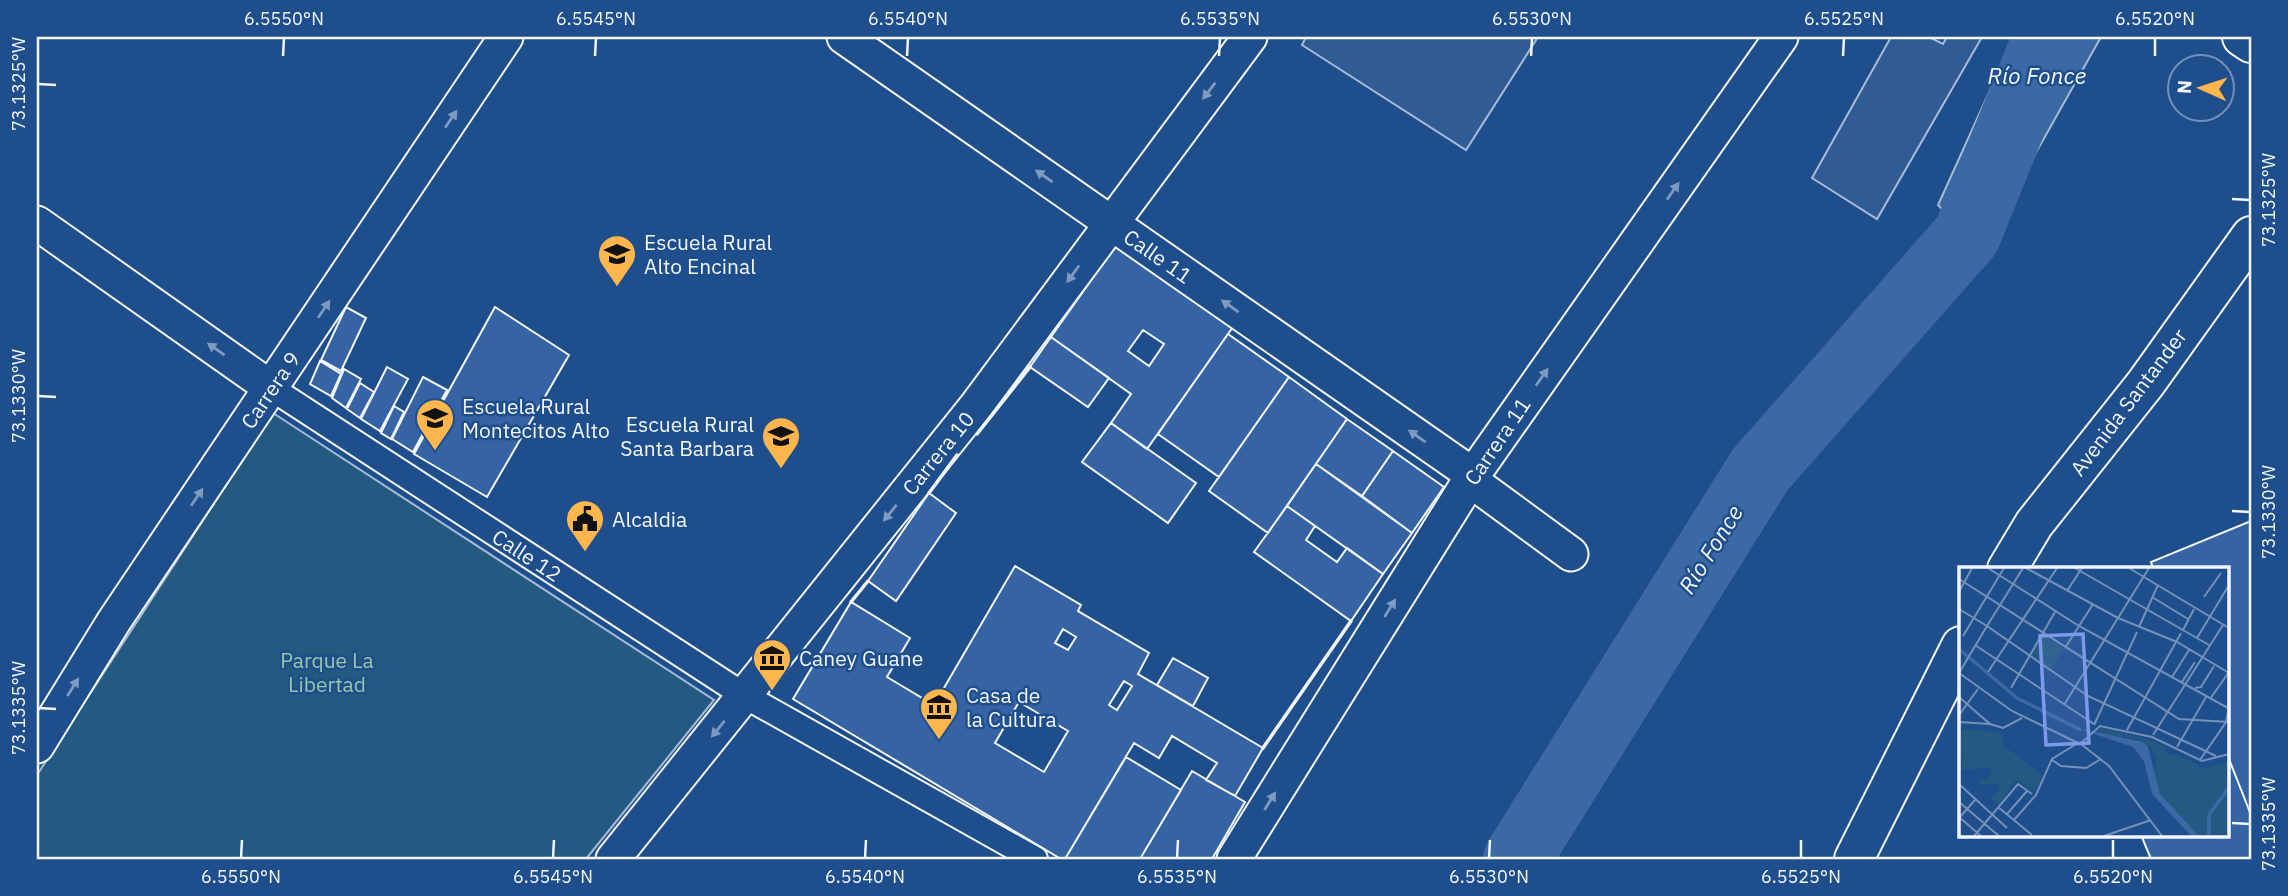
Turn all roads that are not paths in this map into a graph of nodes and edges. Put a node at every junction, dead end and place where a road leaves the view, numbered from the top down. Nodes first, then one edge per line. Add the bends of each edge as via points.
1 (506, 37) edge
2 (844, 37) edge
3 (1250, 37) edge
4 (1781, 37) edge
5 (2242, 37) edge
6 (2251, 43) edge
7 (1110, 222) junction
8 (37, 223) edge
9 (2251, 236) edge
10 (271, 388) junction
11 (1472, 477) junction
12 (1571, 554) dead end
13 (2008, 567) edge
14 (1959, 650) edge
15 (744, 696) junction
16 (37, 746) edge
17 (613, 859) edge
18 (1035, 859) edge
19 (1234, 859) edge
20 (1854, 859) edge

10 -> 1 street, Carrera 9
7 -> 2 street, Calle 11
3 -> 7 street, Carrera 10
11 -> 4 street, Carrera 11
5 - 6 highway
11 -> 7 street, Calle 11
7 -> 15 street, Carrera 10 via 976,406
10 -> 8 street, Calle 12
9 - 13 highway, Avenida Santander via 2146,383 2034,524
10 - 15 street, Calle 12
16 -> 10 street, Carrera 9 via 114,621
11 - 12 street, Calle 11
19 -> 11 street, Carrera 11
14 - 20 highway
15 -> 17 street, Carrera 10
15 - 18 street, Calle 12

